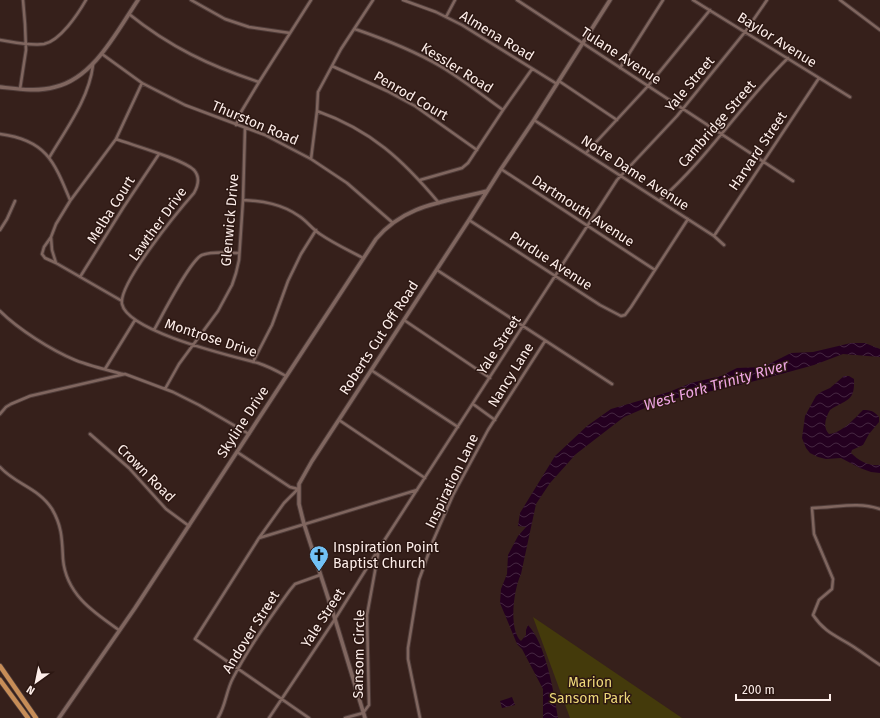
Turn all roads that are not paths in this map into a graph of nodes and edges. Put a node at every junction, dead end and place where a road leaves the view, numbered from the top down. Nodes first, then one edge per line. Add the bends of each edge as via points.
1 (23, 0) edge
2 (86, 0) edge
3 (138, 0) edge
4 (191, 0) edge
5 (311, 0) edge
6 (373, 0) edge
7 (403, 0) edge
8 (455, 0) edge
9 (517, 0) edge
10 (610, 0) edge
11 (663, 0) edge
12 (693, 0) edge
13 (767, 0) edge
14 (840, 0) edge
15 (710, 10) junction
16 (129, 14) junction
17 (446, 17) junction
18 (355, 29) junction
19 (880, 30) edge
20 (746, 32) junction
21 (290, 33) junction
22 (0, 40) edge
23 (26, 43) junction
24 (583, 43) junction
25 (102, 54) junction
26 (788, 58) junction
27 (93, 65) junction
28 (332, 66) junction
29 (620, 68) junction
30 (532, 69) junction
31 (819, 78) junction
32 (260, 82) junction
33 (142, 83) junction
34 (558, 83) junction
35 (648, 86) junction
36 (0, 87) edge
37 (20, 90) junction
38 (850, 97) dead end
39 (682, 109) junction
40 (503, 110) junction
41 (317, 111) junction
42 (534, 120) junction
43 (617, 120) junction
44 (236, 125) junction
45 (245, 128) junction
46 (0, 134) edge
47 (721, 134) junction
48 (116, 139) junction
49 (477, 150) junction
50 (586, 153) junction
51 (159, 154) junction
52 (49, 158) junction
53 (311, 159) junction
54 (763, 161) junction
55 (500, 170) junction
56 (621, 175) junction
57 (420, 180) junction
58 (793, 181) dead end
59 (487, 191) junction
60 (243, 200) junction
61 (660, 200) junction
62 (15, 201) dead end
63 (70, 201) junction
64 (439, 204) junction
65 (688, 219) junction
66 (469, 220) junction
67 (393, 223) junction
68 (588, 226) junction
69 (0, 230) edge
70 (316, 230) junction
71 (714, 236) junction
72 (51, 237) junction
73 (724, 245) dead end
74 (239, 253) junction
75 (363, 258) junction
76 (56, 263) junction
77 (437, 270) junction
78 (655, 270) junction
79 (555, 276) junction
80 (80, 277) junction
81 (122, 301) junction
82 (0, 311) edge
83 (135, 320) junction
84 (404, 320) junction
85 (523, 327) junction
86 (154, 330) junction
87 (545, 341) junction
88 (193, 345) junction
89 (253, 362) junction
90 (104, 369) junction
91 (370, 370) junction
92 (125, 374) junction
93 (286, 376) junction
94 (490, 378) junction
95 (612, 384) dead end
96 (165, 389) junction
97 (473, 404) junction
98 (0, 414) edge
99 (339, 420) junction
100 (495, 420) junction
101 (458, 427) junction
102 (90, 434) dead end
103 (249, 434) junction
104 (237, 452) junction
105 (0, 467) edge
106 (425, 478) junction
107 (298, 489) junction
108 (417, 490) junction
109 (880, 509) edge
110 (304, 524) junction
111 (189, 526) junction
112 (259, 538) junction
113 (380, 547) junction
114 (321, 574) junction
115 (335, 619) junction
116 (120, 630) junction
117 (880, 665) edge
118 (0, 666) edge
119 (238, 669) junction
120 (0, 680) edge
121 (281, 698) junction
122 (363, 713) junction
123 (420, 717) edge
124 (28, 718) edge
125 (36, 718) edge
126 (59, 718) edge
127 (218, 718) edge
128 (269, 718) edge
129 (309, 718) edge
130 (345, 718) edge
131 (365, 718) edge

1 - 23 street
2 - 23 street via 57,38 44,44
3 - 16 street
4 - 21 street via 225,19 249,28
5 - 21 street
6 - 18 street
7 - 17 street, Almena Road
8 - 17 street
9 - 24 street, Tulane Avenue
10 - 24 street, Roberts Cut Off Road
11 - 29 street
12 - 15 street, Baylor Avenue
13 - 20 street, Yale Street
14 - 19 street
15 - 20 street, Baylor Avenue
15 - 35 street
16 - 25 street
16 - 32 street via 195,57
17 - 30 street, Almena Road
18 - 28 street
18 - 40 street, Kessler Road via 440,66
20 - 26 street, Baylor Avenue
20 - 39 street, Yale Street
21 - 32 street
22 - 23 street
23 - 37 street
24 - 29 street, Tulane Avenue
24 - 34 street, Roberts Cut Off Road
25 - 27 street
25 - 33 street, Thurston Road
26 - 31 street, Baylor Avenue
26 - 47 street, Cambridge Street
27 - 37 street via 74,80 61,86
27 - 52 street via 79,108
28 - 41 street via 318,92
28 - 49 street, Penrod Court via 415,106
29 - 35 street, Tulane Avenue
30 - 34 street, Almena Road
30 - 40 street
31 - 38 street, Baylor Avenue
31 - 54 street, Harvard Street
32 - 44 street
33 - 44 street, Thurston Road via 185,105
33 - 48 street, Montrose Drive
34 - 42 street, Roberts Cut Off Road
34 - 43 street, Almena Road
35 - 39 street, Tulane Avenue
35 - 43 street
36 - 37 street
39 - 47 street, Tulane Avenue
39 - 56 street, Yale Street
40 - 49 street
41 - 53 street
41 - 57 street via 339,119 372,138
42 - 50 street, Notre Dame Avenue
42 - 55 street, Roberts Cut Off Road
43 - 50 street
44 - 45 street, Thurston Road
45 - 53 street, Thurston Road via 265,135
45 - 60 street, Glenwick Drive
46 - 52 street via 23,138 40,148
47 - 54 street, Tulane Avenue
47 - 61 street, Cambridge Street via 689,172
48 - 51 street, Lawther Drive
48 - 63 street, Montrose Drive
49 - 57 street via 462,168
50 - 56 street, Notre Dame Avenue
51 - 80 street, Melba Court
51 - 81 street, Lawther Drive via 193,169 197,174 198,185 162,231
52 - 63 street via 58,171
53 - 67 street, Thurston Road via 347,183
54 - 58 street, Tulane Avenue
54 - 71 street, Harvard Street
55 - 59 street, Roberts Cut Off Road
55 - 68 street, Dartmouth Avenue
56 - 61 street, Notre Dame Avenue
56 - 68 street, Yale Street
57 - 64 street
59 - 64 street, Skyline Drive
59 - 66 street, Roberts Cut Off Road
60 - 70 street via 263,201 289,209
60 - 74 street, Glenwick Drive
61 - 65 street, Notre Dame Avenue
62 - 69 street
63 - 72 street, Montrose Drive
64 - 67 street, Skyline Drive via 417,209
65 - 71 street, Notre Dame Avenue
65 - 78 street
66 - 77 street, Roberts Cut Off Road
66 - 79 street, Purdue Avenue
67 - 75 street, Skyline Drive via 376,239
68 - 78 street, Dartmouth Avenue
68 - 79 street, Yale Street
70 - 75 street via 328,240
70 - 89 street via 288,281 272,325
71 - 73 street, Notre Dame Avenue
72 - 76 street
72 - 76 street, Montrose Drive via 42,254
74 - 86 street via 204,254 197,258
74 - 88 street, Glenwick Drive via 236,273 227,296
75 - 93 street, Skyline Drive
76 - 80 street, Montrose Drive
77 - 84 street, Roberts Cut Off Road
77 - 85 street
78 - 79 street, Purdue Avenue via 623,316 618,316
79 - 85 street, Yale Street
80 - 81 street, Montrose Drive
81 - 83 street, Montrose Drive via 124,308
82 - 90 street via 43,343 75,360
83 - 86 street, Montrose Drive
83 - 90 street
84 - 91 street, Roberts Cut Off Road
84 - 94 street
85 - 87 street
85 - 94 street, Yale Street
86 - 88 street, Montrose Drive
87 - 95 street
87 - 100 street, Nancy Lane
88 - 89 street, Montrose Drive
88 - 96 street, Glenwick Drive
89 - 93 street, Montrose Drive
90 - 92 street
91 - 99 street, Roberts Cut Off Road
91 - 101 street
92 - 96 street
92 - 98 street via 30,396 6,407
93 - 103 street, Skyline Drive
94 - 97 street, Yale Street
96 - 103 street
97 - 100 street
97 - 101 street, Yale Street
99 - 106 street
99 - 107 street, Roberts Cut Off Road via 304,473
100 - 123 street, Inspiration Lane via 450,501 417,587 408,660
101 - 106 street, Yale Street
102 - 111 street, Crown Road via 129,468 166,509
103 - 104 street, Skyline Drive
104 - 107 street via 290,487
104 - 111 street, Skyline Drive
105 - 116 street via 38,493 52,508 61,528 63,561 70,584 88,608
106 - 108 street, Yale Street
107 - 110 street, Roberts Cut Off Road
107 - 112 street via 284,503
108 - 110 street
108 - 113 street, Yale Street
109 - 117 street via 850,504 812,508 814,534 833,579 832,589 819,600 813,615 833,636
110 - 112 street
110 - 114 street, Roberts Cut Off Road
111 - 116 street, Skyline Drive
112 - 119 street via 195,639
113 - 115 street, Yale Street
113 - 122 street, Sansom Circle via 368,615 369,705
114 - 115 street, Roberts Cut Off Road
114 - 119 street, Andover Street via 295,584
115 - 121 street, Yale Street
115 - 122 street, Roberts Cut Off Road
116 - 126 street, Skyline Drive
118 - 125 main road
119 - 121 street
119 - 127 street, Andover Street
120 - 124 main road
121 - 128 street, Yale Street
121 - 129 street
122 - 130 street
122 - 131 street, Roberts Cut Off Road

